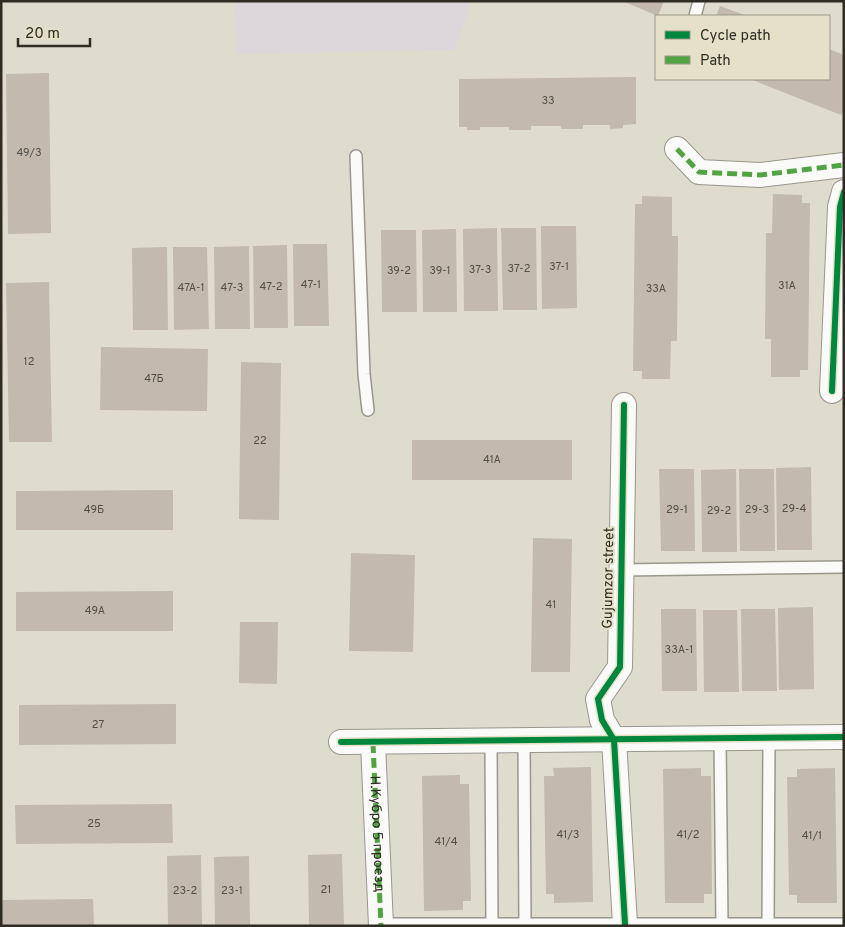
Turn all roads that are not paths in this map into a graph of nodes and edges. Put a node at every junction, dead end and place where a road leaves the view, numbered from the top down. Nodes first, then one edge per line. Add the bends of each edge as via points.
1 (699, 1) edge
2 (695, 15) edge
3 (677, 149) dead end
4 (356, 156) dead end
5 (844, 165) edge
6 (844, 192) edge
7 (832, 392) dead end
8 (624, 405) dead end
9 (368, 410) dead end
10 (844, 567) edge
11 (621, 570) junction
12 (844, 737) edge
13 (769, 738) junction
14 (720, 739) junction
15 (614, 740) junction
16 (524, 741) junction
17 (341, 742) dead end
18 (491, 742) junction
19 (373, 743) junction
20 (525, 924) junction
21 (626, 924) junction
22 (722, 924) junction
23 (768, 924) junction
24 (844, 924) edge
25 (381, 925) edge
26 (492, 925) edge

1 - 2 lane
3 - 5 street via 699,172 760,175
4 - 9 lane
6 - 7 street via 840,207
8 - 11 street, Gujumzor street
10 - 11 lane
11 - 15 street, Gujumzor street via 620,667 598,699 602,720
12 - 13 street
13 - 14 street
13 - 23 lane
14 - 15 street
14 - 22 lane
15 - 16 street
15 - 21 street, Gujumzor street
16 - 18 street
16 - 20 lane
17 - 19 street
18 - 19 street
18 - 26 lane
19 - 25 street, Н.Кубро 5 проезд
20 - 21 lane
20 - 26 lane
21 - 22 lane
22 - 23 lane
23 - 24 lane
25 - 26 lane

